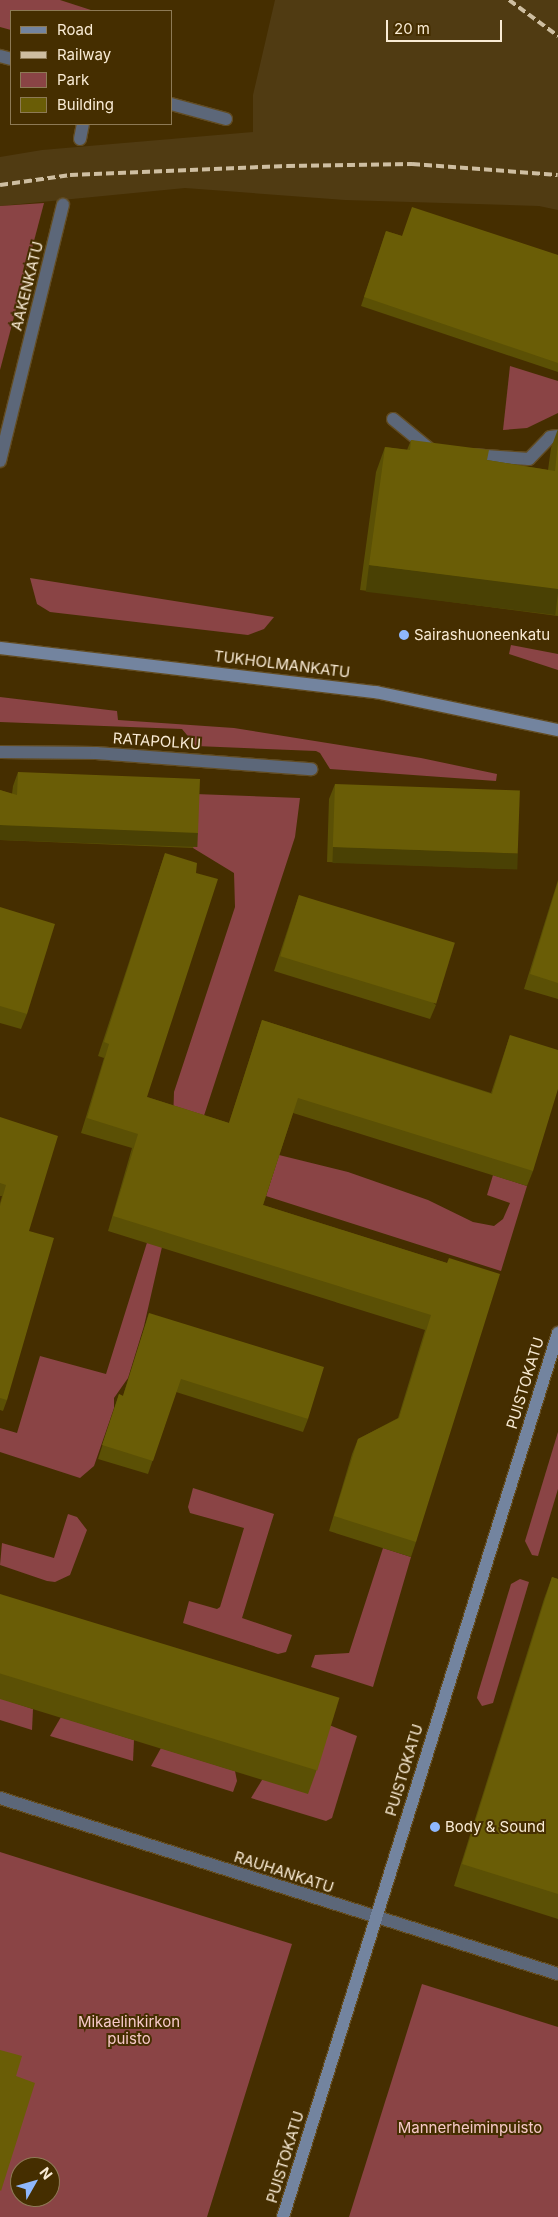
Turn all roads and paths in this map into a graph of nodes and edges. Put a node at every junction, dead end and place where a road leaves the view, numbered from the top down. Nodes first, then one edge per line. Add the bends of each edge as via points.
1 (172, 104) edge
2 (226, 119) dead end
3 (83, 125) edge
4 (80, 139) dead end
5 (63, 205) dead end
6 (393, 419) dead end
7 (558, 436) edge
8 (443, 453) edge
9 (462, 454) edge
10 (0, 461) edge
11 (0, 648) edge
12 (558, 730) edge
13 (0, 752) edge
14 (311, 769) dead end
15 (558, 1333) edge
16 (0, 1798) edge
17 (376, 1917) junction
18 (558, 1974) edge
19 (283, 2217) edge

1 - 2 street
3 - 4 street
5 - 10 street, AAKENKATU
6 - 8 street via 433,452
7 - 9 street via 550,437 529,459
11 - 12 main road, TUKHOLMANKATU via 376,692
13 - 14 street, RATAPOLKU via 96,753
15 - 17 main road, PUISTOKATU
16 - 17 street, RAUHANKATU
17 - 18 street, RAUHANKATU
17 - 19 main road, PUISTOKATU

